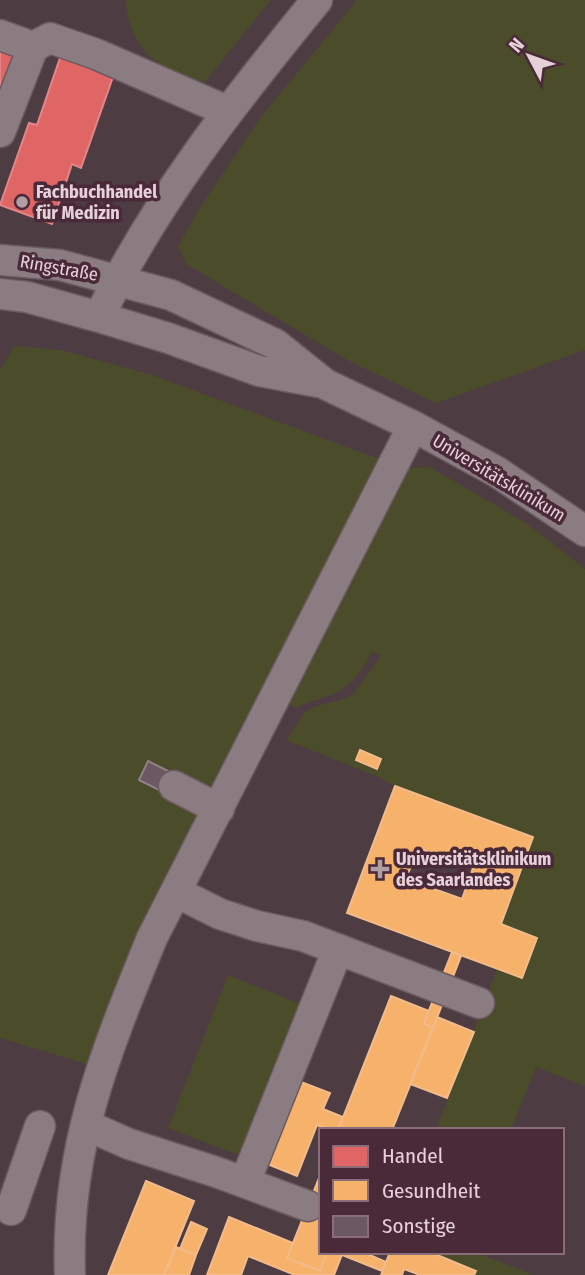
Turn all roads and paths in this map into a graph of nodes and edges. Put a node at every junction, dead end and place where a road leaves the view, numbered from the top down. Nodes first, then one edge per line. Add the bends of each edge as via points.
1 (317, 0) edge
2 (0, 34) edge
3 (33, 47) junction
4 (227, 111) junction
5 (0, 132) edge
6 (0, 260) edge
7 (117, 279) junction
8 (0, 295) edge
9 (99, 317) junction
10 (325, 384) junction
11 (413, 426) junction
12 (579, 516) edge
13 (174, 786) dead end
14 (219, 809) junction
15 (176, 892) junction
16 (338, 949) junction
17 (478, 1003) dead end
18 (86, 1125) junction
19 (40, 1126) dead end
20 (245, 1182) junction
21 (308, 1206) dead end
22 (11, 1210) dead end
23 (70, 1275) edge

1 - 4 street
2 - 3 street
3 - 4 street via 50,38
3 - 5 street
4 - 7 street
6 - 7 street, Ringstraße via 60,265
7 - 9 street
7 - 10 street, Ringstraße via 171,295 275,344
8 - 9 street, Ringstraße via 27,297
9 - 10 street, Ringstraße via 259,371
10 - 11 street, Universitätsklinikum
11 - 12 street, Universitätsklinikum
11 - 14 street
13 - 14 street
14 - 15 street
15 - 16 street via 220,914
15 - 18 street via 118,1020
16 - 17 street
16 - 20 street
18 - 20 street
18 - 23 street via 69,1219
19 - 22 street
20 - 21 street

